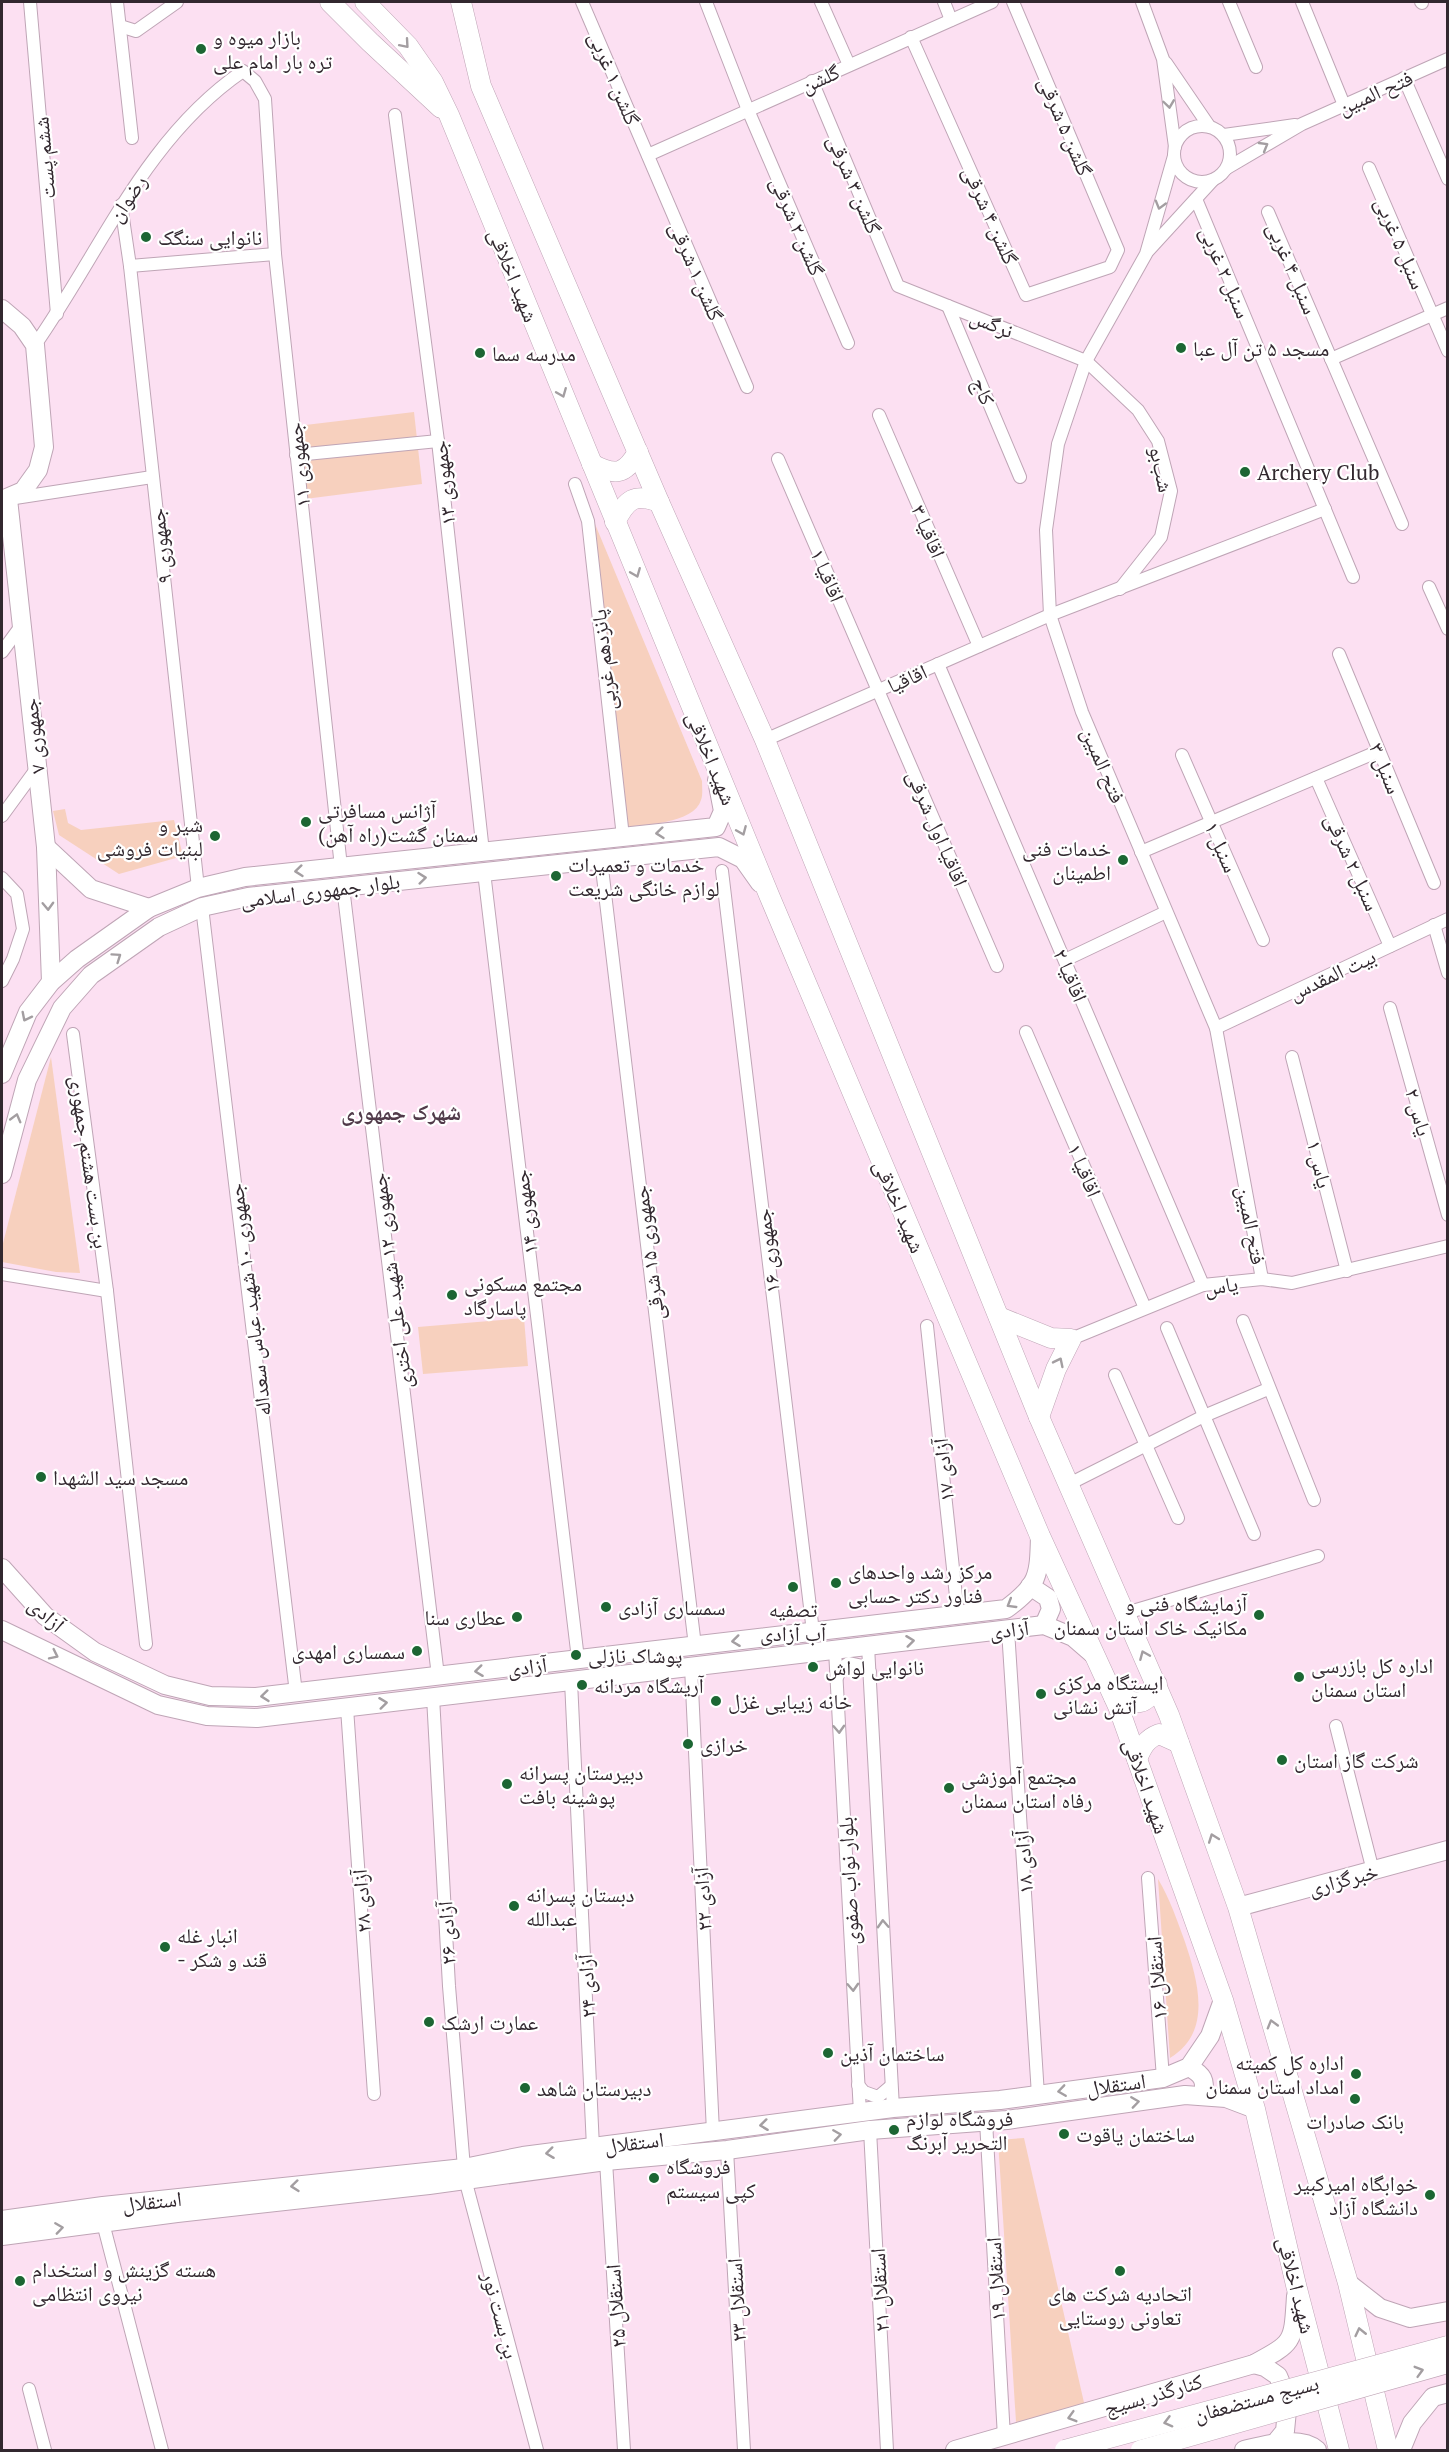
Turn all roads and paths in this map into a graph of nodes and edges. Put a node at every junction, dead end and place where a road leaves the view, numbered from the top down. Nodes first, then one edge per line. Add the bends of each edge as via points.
1 (30, 2) edge
2 (117, 2) edge
3 (177, 2) edge
4 (330, 2) edge
5 (365, 2) edge
6 (460, 2) edge
7 (582, 2) edge
8 (706, 2) edge
9 (821, 2) edge
10 (944, 2) edge
11 (992, 2) edge
12 (1013, 2) edge
13 (1142, 2) edge
14 (1229, 2) edge
15 (1302, 2) edge
16 (951, 20) junction
17 (120, 26) junction
18 (911, 38) junction
19 (1163, 59) junction
20 (1448, 59) edge
21 (849, 65) junction
22 (1256, 67) dead end
23 (243, 71) joint
24 (1404, 78) junction
25 (812, 81) junction
26 (1344, 105) junction
27 (748, 110) junction
28 (395, 115) dead end
29 (449, 115) junction
30 (1302, 124) junction
31 (1209, 126) junction
32 (1224, 135) junction
33 (132, 138) dead end
34 (1174, 152) junction
35 (648, 155) junction
36 (1227, 168) junction
37 (1369, 168) dead end
38 (1448, 179) edge
39 (1213, 180) junction
40 (1196, 199) junction
41 (121, 205) junction
42 (1268, 212) dead end
43 (1118, 250) joint
44 (275, 254) junction
45 (1146, 254) junction
46 (130, 266) junction
47 (898, 286) joint
48 (948, 306) junction
49 (1448, 308) edge
50 (2, 309) edge
51 (57, 314) junction
52 (1432, 315) junction
53 (848, 343) dead end
54 (35, 345) junction
55 (1448, 351) edge
56 (1331, 358) junction
57 (1086, 362) junction
58 (747, 387) dead end
59 (879, 415) dead end
60 (438, 441) junction
61 (638, 452) junction
62 (296, 455) junction
63 (778, 459) dead end
64 (592, 464) junction
65 (152, 477) junction
66 (1020, 477) dead end
67 (575, 484) dead end
68 (5, 500) edge
69 (659, 502) junction
70 (1325, 509) junction
71 (615, 522) junction
72 (1402, 524) dead end
73 (2, 548) edge
74 (15, 570) junction
75 (1353, 577) dead end
76 (1429, 587) dead end
77 (1120, 588) junction
78 (1050, 615) junction
79 (21, 626) junction
80 (1448, 629) edge
81 (979, 646) junction
82 (2, 652) edge
83 (1339, 654) dead end
84 (939, 664) junction
85 (878, 691) junction
86 (765, 740) junction
87 (1379, 751) junction
88 (1182, 755) dead end
89 (714, 764) junction
90 (37, 768) junction
91 (1316, 778) junction
92 (2, 816) edge
93 (1212, 822) junction
94 (716, 827) junction
95 (622, 837) junction
96 (46, 847) junction
97 (718, 847) junction
98 (483, 852) junction
99 (1141, 852) junction
100 (601, 860) junction
101 (341, 867) junction
102 (722, 871) dead end
103 (484, 872) junction
104 (2, 879) edge
105 (1434, 883) dead end
106 (343, 887) junction
107 (198, 888) junction
108 (769, 895) junction
109 (202, 907) junction
110 (149, 908) junction
111 (1166, 912) junction
112 (1448, 919) edge
113 (1434, 926) junction
114 (1263, 940) dead end
115 (1390, 946) junction
116 (1065, 960) junction
117 (997, 966) dead end
118 (1448, 973) edge
119 (2, 981) edge
120 (51, 982) junction
121 (1390, 1008) dead end
122 (1216, 1028) junction
123 (1026, 1032) dead end
124 (73, 1034) dead end
125 (1292, 1057) dead end
126 (2, 1074) edge
127 (2, 1174) edge
128 (1448, 1215) edge
129 (1448, 1246) edge
130 (1347, 1271) junction
131 (2, 1274) edge
132 (1262, 1279) junction
133 (1203, 1286) junction
134 (107, 1291) junction
135 (1145, 1308) junction
136 (999, 1317) junction
137 (1243, 1322) dead end
138 (927, 1326) dead end
139 (1167, 1328) dead end
140 (1071, 1339) junction
141 (1115, 1375) dead end
142 (1268, 1389) junction
143 (1204, 1416) junction
144 (1039, 1417) junction
145 (1145, 1446) junction
146 (1069, 1484) junction
147 (1314, 1500) dead end
148 (1178, 1518) dead end
149 (1254, 1534) dead end
150 (1040, 1536) junction
151 (1318, 1556) dead end
152 (3, 1571) edge
153 (1030, 1586) junction
154 (1126, 1613) junction
155 (958, 1614) junction
156 (1044, 1625) junction
157 (2, 1630) edge
158 (1008, 1630) junction
159 (813, 1632) junction
160 (146, 1644) dead end
161 (695, 1646) junction
162 (868, 1646) junction
163 (835, 1650) junction
164 (627, 1654) junction
165 (1095, 1656) junction
166 (578, 1659) junction
167 (691, 1667) junction
168 (870, 1672) junction
169 (629, 1674) junction
170 (438, 1676) junction
171 (837, 1677) junction
172 (571, 1681) junction
173 (1156, 1684) junction
174 (296, 1693) junction
175 (433, 1697) junction
176 (1114, 1697) junction
177 (347, 1708) junction
178 (1336, 1726) dead end
179 (1179, 1743) junction
180 (1137, 1759) junction
181 (1448, 1851) edge
182 (1373, 1871) junction
183 (1148, 1878) dead end
184 (1238, 1907) junction
185 (1223, 2000) junction
186 (1189, 2067) junction
187 (1163, 2078) junction
188 (858, 2085) junction
189 (891, 2086) junction
190 (374, 2094) dead end
191 (1038, 2095) junction
192 (1203, 2096) junction
193 (893, 2108) junction
194 (1255, 2109) junction
195 (860, 2113) junction
196 (803, 2120) junction
197 (986, 2121) junction
198 (870, 2130) junction
199 (713, 2132) junction
200 (805, 2139) junction
201 (594, 2147) junction
202 (727, 2150) junction
203 (606, 2161) junction
204 (465, 2174) junction
205 (271, 2196) junction
206 (2, 2220) edge
207 (103, 2223) junction
208 (2, 2236) edge
209 (1348, 2283) junction
210 (1296, 2285) junction
211 (1448, 2311) edge
212 (1448, 2346) edge
213 (1448, 2363) edge
214 (1254, 2364) junction
215 (29, 2389) dead end
216 (1448, 2392) edge
217 (1004, 2437) junction
218 (1276, 2442) junction
219 (45, 2451) edge
220 (162, 2451) edge
221 (537, 2451) edge
222 (624, 2451) edge
223 (744, 2451) edge
224 (887, 2451) edge
225 (955, 2451) edge
226 (1065, 2451) edge
227 (1140, 2451) edge
228 (1244, 2451) edge
229 (1317, 2451) edge
230 (1340, 2451) edge
231 (1388, 2451) edge
232 (1401, 2451) edge

1 - 51 street, ششم پست
2 - 17 street
3 - 17 street via 136,31
4 - 29 main road
5 -> 29 main road, شهید اخلاقی via 408,46 433,82
6 - 61 main road, شهید اخلاقی via 481,86
7 - 35 street, گلشن ۱ غربی
8 - 27 street, گلشن ۲ شرقی
9 - 21 street
10 - 16 street
11 - 16 street, گلشن
12 - 43 street, گلشن ۵ شرقی
13 - 19 street
14 - 22 street
15 - 26 street
16 - 18 street, گلشن
17 - 33 street
18 - 21 street, گلشن
18 - 43 street, گلشن ۴ شرقی via 1026,295 1110,267
19 - 31 street
19 -> 34 street
20 - 24 street, فتح المبین
21 - 25 street, گلشن
23 - 41 street, رضوان via 219,87 165,142
23 - 44 street, جمهوری ۱۱ via 255,81 265,99
24 - 26 street, فتح المبین
24 - 38 street
25 - 27 street, گلشن
25 - 47 street, گلشن ۳ شرقی
26 - 30 street, فتح المبین
27 - 35 street, گلشن
27 - 53 street, گلشن ۲ شرقی
28 - 60 street, جمهوری ۱۳
29 -> 64 main road, شهید اخلاقی
30 - 32 street
36 -> 30 street
31 - 32 street
31 - 34 street via 1191,128 1178,139
32 - 36 street via 1231,151
34 - 39 street via 1181,173 1205,182
34 -> 45 street
35 - 58 street, گلشن ۱ شرقی
36 - 39 street
37 - 52 street, سنبل ۵ غربی
39 - 40 street
40 - 45 street
40 - 70 street, سنبل ۲ غربی
41 - 46 street, جمهوری ۹
41 - 51 street, رضوان
42 - 56 street, سنبل ۴ غربی
44 - 46 street
44 - 62 street, جمهوری ۱۱
45 - 57 street, فتح المبین
46 - 65 street, جمهوری ۹
47 - 48 street, نرگس
48 - 57 street, نرگس
48 - 66 street, کاج
49 - 52 street
50 - 54 street via 22,326
51 - 54 street, رضوان
52 - 55 street, سنبل ۵ غربی
52 - 56 street
54 - 68 street via 45,447 38,470 23,491
56 - 72 street, سنبل ۴ غربی
57 - 77 street, شب‌بو via 1143,418 1158,441 1171,491 1161,537
57 - 78 street, فتح المبین via 1058,444 1047,519
59 - 81 street, اقاقیا ۳
60 - 62 street
60 - 98 street, جمهوری ۱۳
61 - 64 main road via 630,466 618,472
61 - 69 main road, شهید اخلاقی
62 - 101 street, جمهوری ۱۱
63 - 85 street, اقاقیا ۱
64 - 71 main road, شهید اخلاقی
65 - 68 street
65 - 107 street, جمهوری ۹
67 - 95 street, پانزدهم غربی via 588,521
68 - 74 street, جمهوری ۷
69 - 71 main road via 647,497 634,498 623,507
69 - 86 main road, شهید اخلاقی
70 - 75 street, سنبل ۲ غربی
70 - 77 street, اقاقیا
71 -> 89 main road, شهید اخلاقی
73 - 74 street
74 - 79 street, جمهوری ۷
76 - 80 street
77 - 78 street, اقاقیا
78 - 81 street, اقاقیا
78 - 99 street, فتح المبین via 1082,712
79 - 82 street
79 - 90 street, جمهوری ۷
81 - 84 street, اقاقیا
83 - 87 street, سنبل ۳
84 - 85 street, اقاقیا
84 - 116 street, اقاقیا ۲
85 - 86 street, اقاقیا
85 - 117 street, اقاقیا اول شرقی
86 - 136 main road, شهید اخلاقی
87 - 91 street
87 - 105 street, سنبل ۳
88 - 93 street, سنبل ۱
89 - 94 street via 723,811
89 -> 108 main road, شهید اخلاقی
90 - 92 street
90 - 96 street, جمهوری ۷
91 - 93 street
91 - 115 street, سنبل ۲ شرقی
93 - 99 street
93 - 114 street, سنبل ۱
94 -> 95 street, بلوار جمهوری اسلامی
94 - 97 street via 725,836
95 - 98 street, بلوار جمهوری اسلامی
96 - 110 street via 91,889
96 -> 120 street, جمهوری ۷
97 - 100 street, بلوار جمهوری اسلامی
97 - 108 street via 742,859
98 - 101 street, بلوار جمهوری اسلامی
99 - 111 street, فتح المبین
100 - 103 street, بلوار جمهوری اسلامی
100 - 161 street, جمهوری ۱۵ شرقی
101 -> 107 street, بلوار جمهوری اسلامی via 245,877
102 - 159 street, جمهوری ۱۶
106 -> 103 street, بلوار جمهوری اسلامی
103 - 166 street, جمهوری ۱۴
104 - 119 street via 17,894 23,929
106 - 109 street, بلوار جمهوری اسلامی via 248,897
106 - 170 street, جمهوری ۱۲ شهید علی اختری
107 - 110 street, بلوار جمهوری اسلامی
108 - 150 main road, شهید اخلاقی
127 -> 109 street, بلوار جمهوری اسلامی via 27,1080 62,1008 91,975 159,927
109 - 174 street, جمهوری ۱۰ شهید عباس سعداله
110 - 120 street, بلوار جمهوری اسلامی
111 - 116 street
111 - 122 street, فتح المبین
112 - 113 street, بیت المقدس
113 - 115 street, بیت المقدس
113 - 118 street
115 - 122 street, بیت المقدس
116 - 133 street, اقاقیا ۲
120 -> 126 street, بلوار جمهوری اسلامی via 28,1012
121 - 128 street, یاس ۲
122 - 132 street, فتح المبین
123 - 135 street, اقاقیا ۱
124 - 134 street, بن بست هشتم جمهوری
125 - 130 street, یاس ۱
129 - 130 street, یاس
130 - 132 street, یاس via 1292,1283
131 - 134 street
132 - 133 street, یاس
133 - 135 street, یاس
134 - 160 street, بن بست هشتم جمهوری
135 - 140 street, یاس
136 - 140 main road via 1051,1338
136 - 144 main road, شهید اخلاقی
137 - 142 street
138 - 155 street, آزادی ۱۷
139 - 143 street
144 -> 140 main road
141 - 145 street
142 - 143 street
142 - 147 street
143 - 145 street
143 - 149 street
144 - 146 main road, شهید اخلاقی
145 - 146 street
145 - 148 street
146 - 154 main road, شهید اخلاقی
150 - 153 street, آزادی via 1039,1573
150 - 165 main road, شهید اخلاقی
151 - 154 street
174 -> 152 street, آزادی via 256,1697 210,1695 165,1685 95,1652 45,1616
153 -> 155 street, آزادی via 1024,1596 1006,1609
153 - 156 street via 1048,1598 1051,1609
173 -> 154 main road, شهید اخلاقی
155 - 159 street, آزادی
156 - 158 street, آزادی
156 - 165 street, آزادی via 1072,1636
157 -> 177 street, آزادی via 158,1705 207,1716 257,1718
162 -> 158 street, آزادی
158 - 191 street, آزادی ۱۸
159 -> 161 street, آزادی
161 - 164 street, آزادی
162 - 163 street, آزادی
162 - 168 street, بلوار نواب صفوی
163 - 167 street, آزادی
163 - 171 street, بلوار نواب صفوی
164 - 166 street, آزادی
164 - 169 street
165 - 176 main road, شهید اخلاقی
166 -> 170 street, آزادی
167 - 169 street, آزادی
167 - 199 street, آزادی ۲۲
168 - 171 street via 863,1665 849,1663
189 -> 168 street, بلوار نواب صفوی
169 - 172 street, آزادی
170 - 174 street, آزادی
171 -> 188 street, بلوار نواب صفوی
172 - 175 street, آزادی
172 - 201 street, آزادی ۲۴
173 - 176 main road via 1152,1696 1145,1701 1137,1703
173 - 179 main road, شهید اخلاقی
177 -> 175 street, آزادی
175 - 204 street, آزادی ۲۶ via 448,1986
176 - 180 main road, شهید اخلاقی
177 - 190 street, آزادی ۲۸
178 - 182 street
179 - 180 main road via 1159,1734 1150,1737
184 -> 179 main road, شهید اخلاقی
180 - 185 main road, شهید اخلاقی
181 - 182 street, خبرگزاری
182 - 184 street, خبرگزاری
183 - 187 street, استقلال ۱۶
209 -> 184 main road, شهید اخلاقی
185 - 186 street via 1210,2036
185 - 194 main road, شهید اخلاقی
186 - 187 street, استقلال
186 - 192 street via 1201,2074 1205,2084
187 -> 191 street, استقلال
188 - 189 street via 878,2097
188 - 195 street, بلوار نواب صفوی
189 - 193 street, بلوار نواب صفوی
191 - 193 street, استقلال
192 - 194 street, استقلال via 1226,2098
197 -> 192 street, استقلال via 1185,2095
193 - 195 street, استقلال
194 - 210 main road, شهید اخلاقی
195 - 196 street, استقلال
196 -> 199 street, استقلال
196 - 200 street
197 - 198 street, استقلال
197 - 217 street, استقلال ۱۹
200 -> 198 street, استقلال
198 - 224 street, استقلال ۲۱
199 - 201 street, استقلال
200 - 202 street, استقلال
201 -> 204 street, استقلال via 523,2156
202 - 203 street, استقلال
202 - 223 street, استقلال ۲۳
203 - 204 street, استقلال
203 - 222 street, استقلال ۲۵
204 - 205 street, استقلال
204 - 221 street, بن بست نور
205 - 206 street, استقلال via 103,2206
205 - 207 street, استقلال
208 -> 207 street, استقلال
207 - 220 street
209 - 211 street via 1380,2308 1410,2318
231 -> 209 main road, شهید اخلاقی
210 - 214 street, کنارگذر بسیج via 1294,2334 1280,2350
210 - 230 main road, شهید اخلاقی
212 -> 226 main road, بسیج مستضعفان, bridge
227 -> 213 main road, بسیج مستضعفان, bridge
214 -> 217 street, کنارگذر بسیج
214 - 218 street via 1278,2376 1288,2400 1285,2431
215 - 219 street
216 - 232 street via 1433,2397 1412,2423
217 - 225 street, کنارگذر بسیج
218 - 228 street
218 - 229 street via 1311,2446

